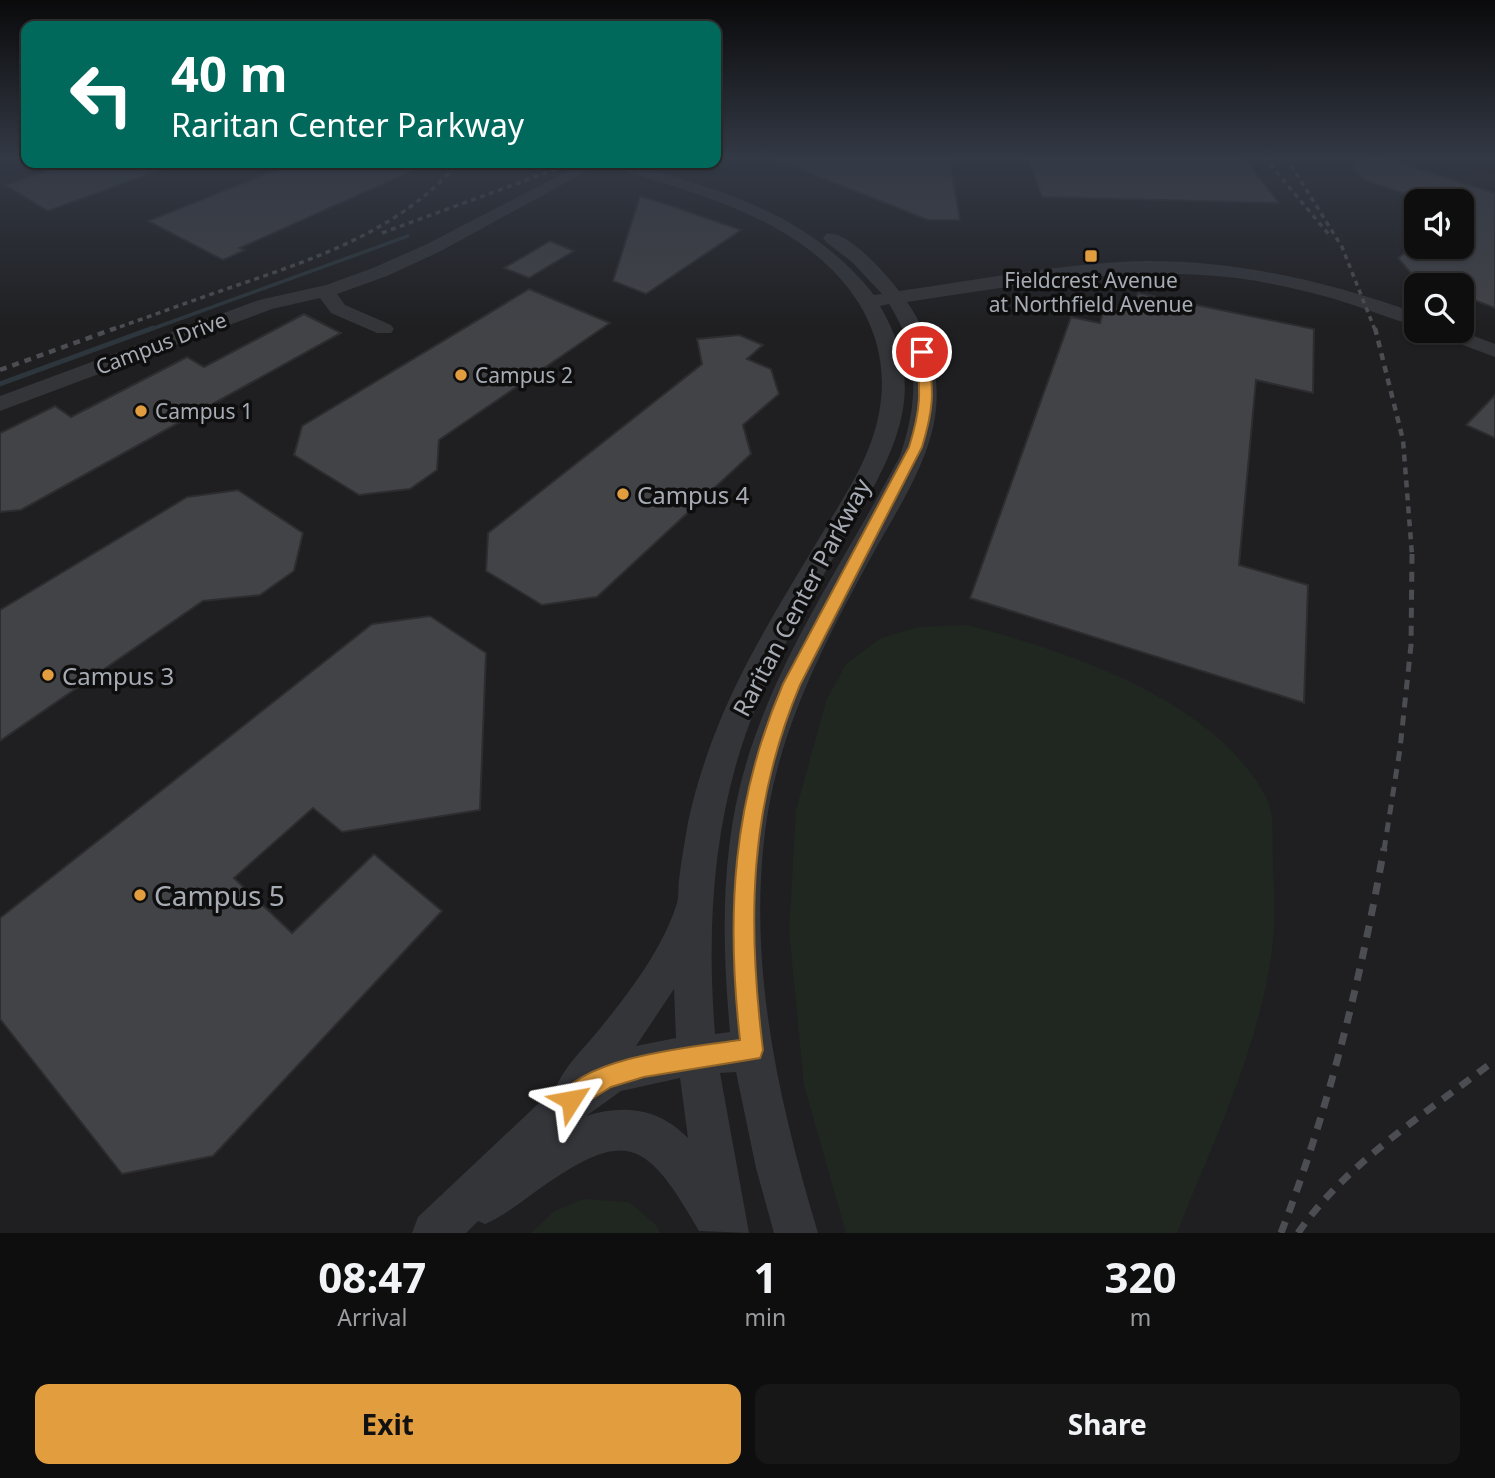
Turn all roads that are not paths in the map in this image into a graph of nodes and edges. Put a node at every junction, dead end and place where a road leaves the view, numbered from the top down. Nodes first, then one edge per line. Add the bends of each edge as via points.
1 (495, 215) edge
2 (761, 215) edge
3 (789, 215) edge
4 (325, 292) junction
5 (882, 300) junction
6 (1404, 316) edge
7 (384, 329) dead end
8 (1474, 343) edge
9 (1495, 351) edge
10 (0, 404) edge
11 (696, 881) junction
12 (752, 1050) junction
13 (697, 1057) junction
14 (536, 1132) junction
15 (434, 1233) edge
16 (444, 1233) edge
17 (725, 1233) edge
18 (796, 1233) edge

1 - 4 street, Campus Drive via 406,261
2 - 5 street, Raritan Center Parkway via 821,250
3 - 5 street, Raritan Center Parkway via 853,254
4 - 7 street via 338,309
4 - 10 street, Campus Drive via 266,304
5 - 6 street via 1109,269 1174,267 1292,282
5 - 11 street, Raritan Center Parkway via 893,366 888,428 866,477 741,705 719,764
5 - 12 street, Raritan Center Parkway via 911,322 923,357 928,393 925,418 908,464 788,692 762,765 749,824 743,894 743,964
8 - 9 street
11 - 13 street, Raritan Center Parkway
11 - 14 street via 681,936 662,974 592,1069
12 - 13 street
12 - 18 street, Raritan Center Parkway via 770,1142
13 - 14 street via 644,1065 605,1078 571,1100
13 - 17 street, Raritan Center Parkway
14 - 15 street
16 - 17 street via 575,1142 625,1127 651,1134 672,1151

